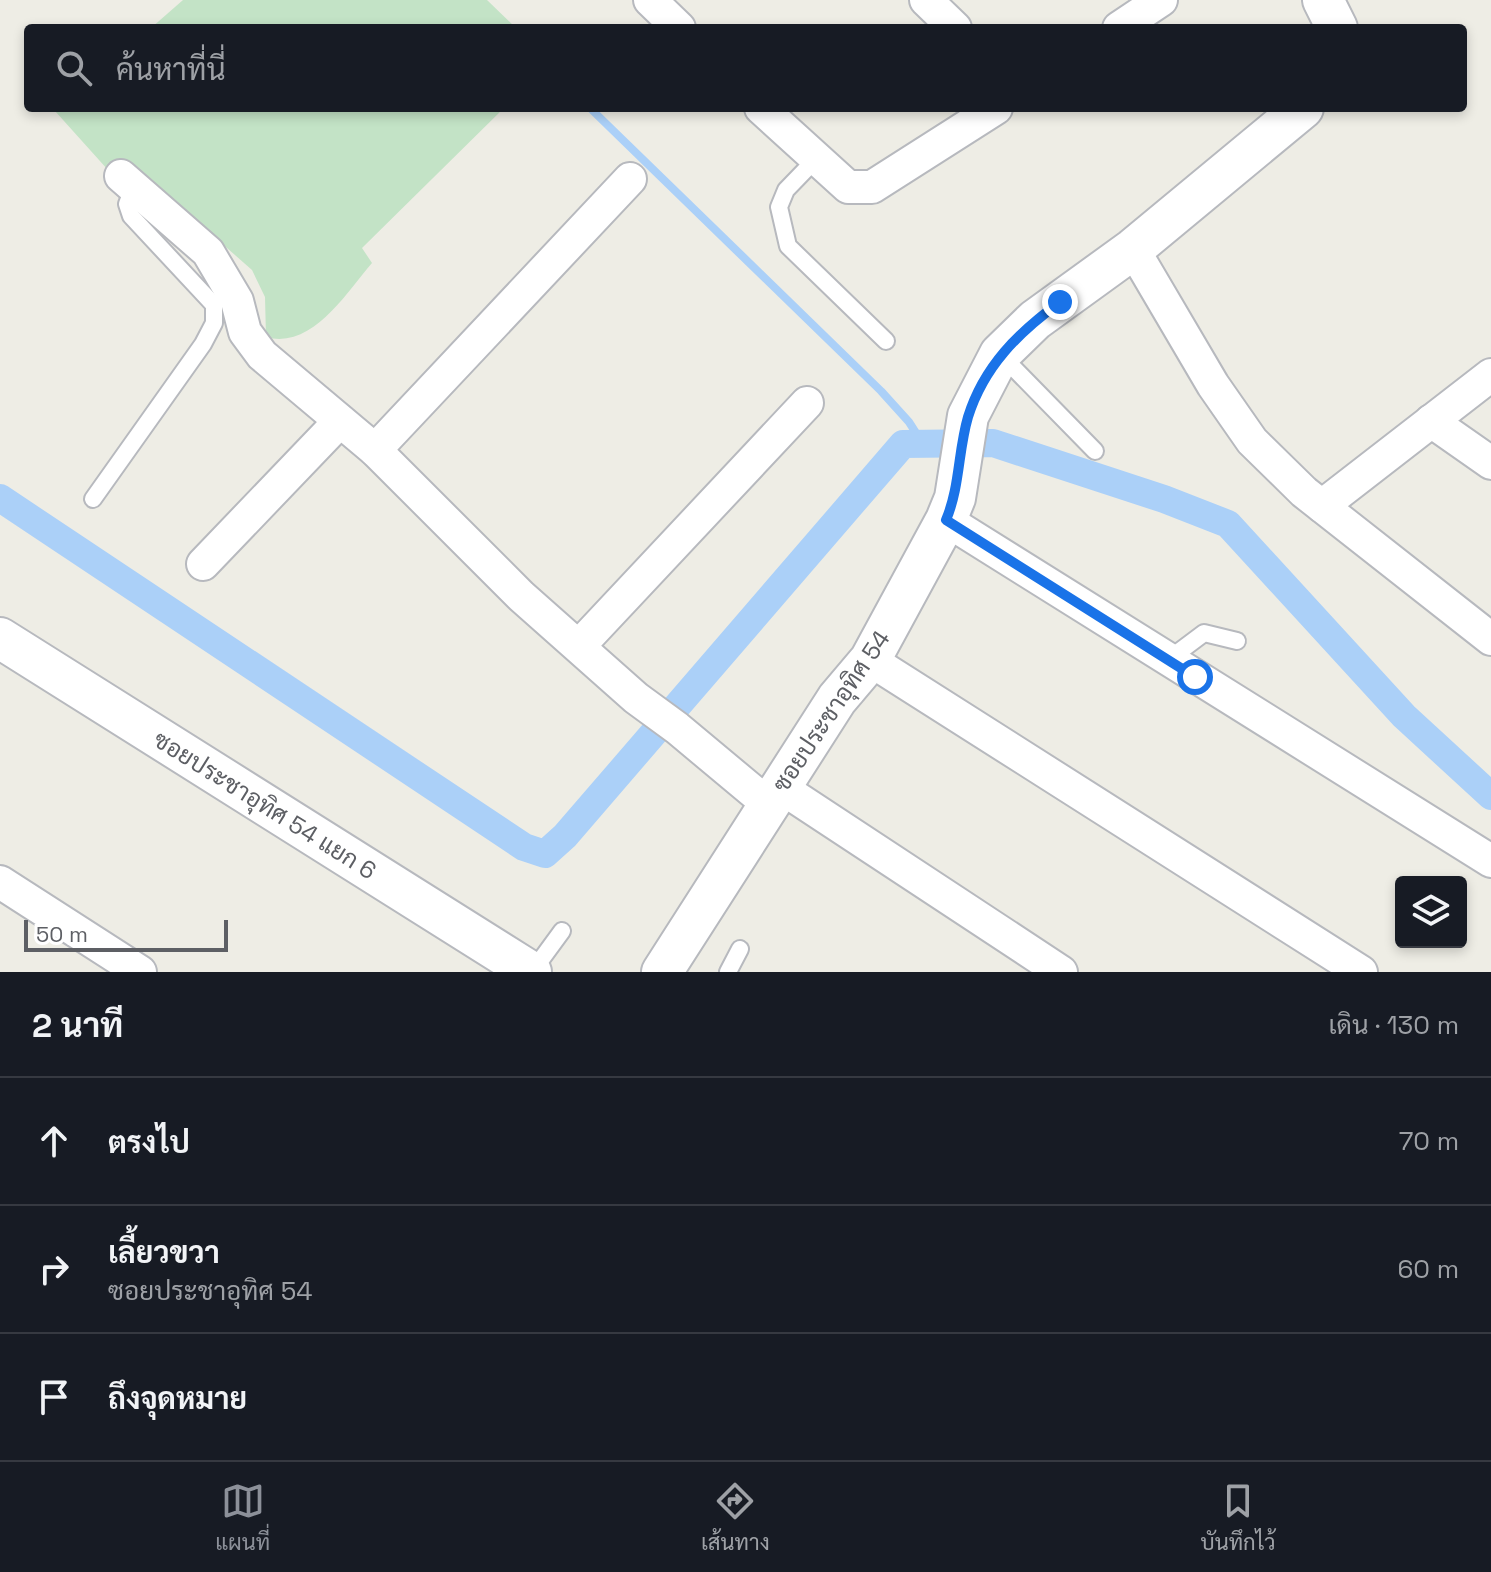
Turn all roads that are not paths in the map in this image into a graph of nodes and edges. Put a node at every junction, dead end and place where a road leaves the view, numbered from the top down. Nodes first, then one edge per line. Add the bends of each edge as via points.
1 (650, 0) edge
2 (926, 0) edge
3 (1161, 0) edge
4 (1323, 0) edge
5 (675, 24) edge
6 (951, 24) edge
7 (1125, 24) edge
8 (1335, 24) edge
9 (765, 112) edge
10 (990, 112) edge
11 (1298, 112) edge
12 (815, 160) junction
13 (630, 179) dead end
14 (130, 184) joint
15 (1133, 249) junction
16 (886, 341) dead end
17 (1000, 354) junction
18 (1491, 375) edge
19 (807, 403) dead end
20 (340, 421) junction
21 (1431, 421) junction
22 (375, 450) junction
23 (1095, 451) dead end
24 (1491, 463) edge
25 (93, 499) dead end
26 (1322, 506) junction
27 (946, 520) junction
28 (203, 564) dead end
29 (0, 638) edge
30 (1491, 639) edge
31 (1237, 641) dead end
32 (579, 646) junction
33 (870, 660) junction
34 (1168, 660) junction
35 (774, 796) junction
36 (1491, 861) edge
37 (0, 882) edge
38 (562, 931) dead end
39 (740, 949) dead end
40 (140, 972) edge
41 (531, 972) edge
42 (662, 972) edge
43 (728, 972) edge
44 (1061, 972) edge
45 (1361, 972) edge

1 - 5 street
2 - 6 street
3 - 7 street
4 - 8 street
9 - 12 street
10 - 12 street via 872,187 848,187
11 - 15 street, ซอยประชาอุทิศ 54
12 - 16 lane via 786,190 779,207 788,246
13 - 22 street
14 - 20 street via 208,252 237,301 245,332 262,355
14 - 25 lane via 131,216 214,305 214,323 164,403
15 - 17 street, ซอยประชาอุทิศ 54 via 1035,320
15 - 26 street via 1252,441
17 - 23 lane
17 - 27 street, ซอยประชาอุทิศ 54 via 968,416 955,498
18 - 21 street
19 - 32 street
20 - 22 street
20 - 28 street
21 - 24 street
21 - 26 street
22 - 32 street via 521,596
26 - 30 street
27 - 33 street, ซอยประชาอุทิศ 54
27 - 34 street
29 - 41 street, ซอยประชาอุทิศ 54 แยก 6
31 - 34 lane via 1204,633
32 - 35 street via 636,698
33 - 35 street, ซอยประชาอุทิศ 54 via 837,699
33 - 45 street
34 - 36 street
35 - 42 street, ซอยประชาอุทิศ 54
35 - 44 street
37 - 40 street
38 - 41 lane
39 - 43 lane

